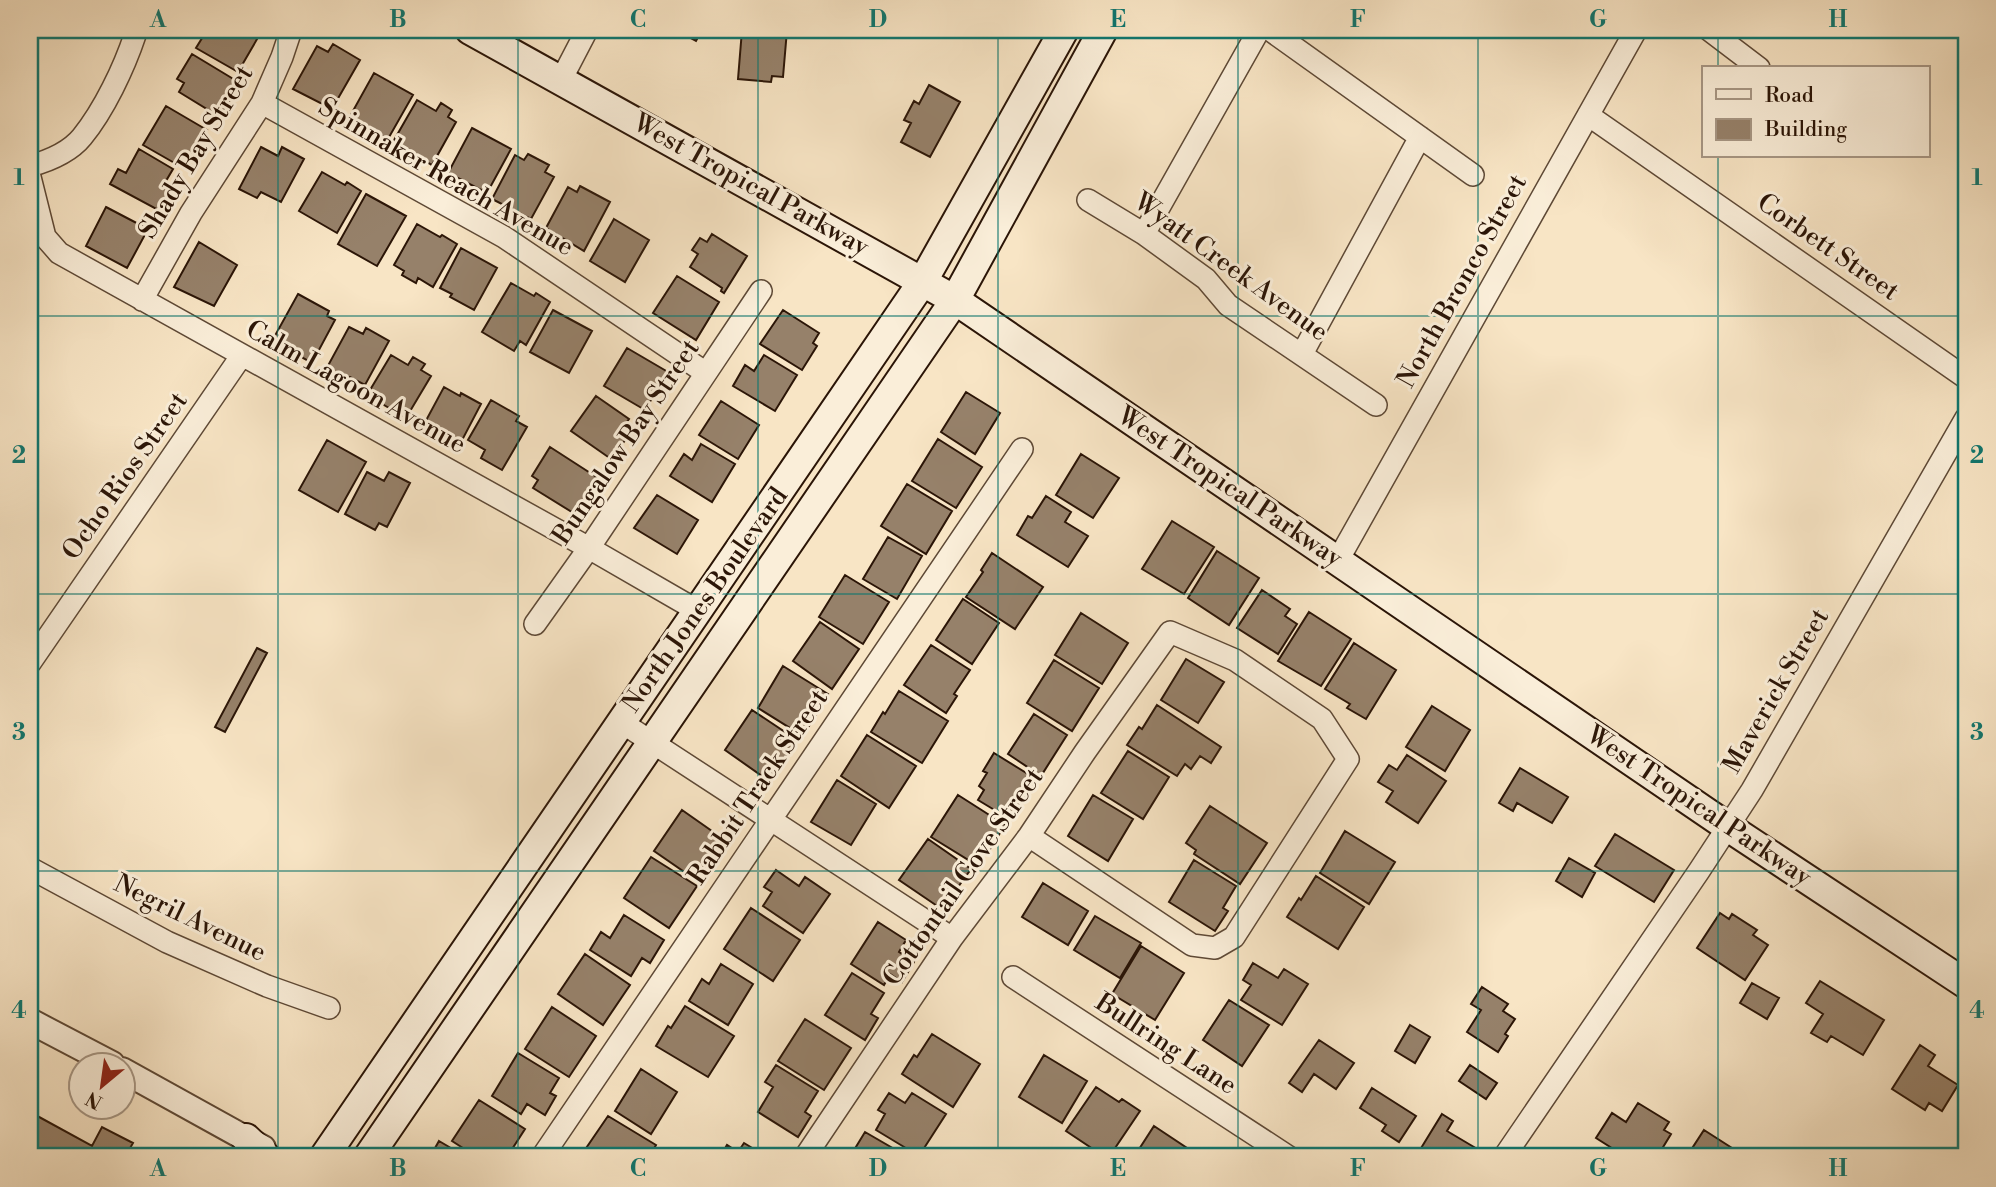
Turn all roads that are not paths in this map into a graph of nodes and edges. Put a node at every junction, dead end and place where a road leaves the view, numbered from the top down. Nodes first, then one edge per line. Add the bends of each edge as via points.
1 (135, 30) edge
2 (291, 30) edge
3 (470, 30) edge
4 (587, 30) edge
5 (1064, 30) edge
6 (1103, 30) edge
7 (1259, 30) edge
8 (1270, 30) edge
9 (1636, 30) edge
10 (1709, 30) edge
11 (1756, 66) edge
12 (561, 80) junction
13 (262, 103) junction
14 (1588, 115) junction
15 (1420, 137) junction
16 (30, 166) edge
17 (1473, 175) dead end
18 (30, 177) edge
19 (1088, 200) dead end
20 (1144, 234) junction
21 (923, 281) junction
22 (761, 291) dead end
23 (142, 299) junction
24 (955, 300) junction
25 (1302, 354) junction
26 (242, 355) junction
27 (706, 373) junction
28 (1966, 378) edge
29 (1376, 405) dead end
30 (1966, 418) edge
31 (1022, 449) dead end
32 (589, 548) junction
33 (1338, 560) junction
34 (698, 611) junction
35 (535, 624) dead end
36 (30, 663) edge
37 (621, 722) junction
38 (651, 742) junction
39 (769, 820) junction
40 (1728, 827) junction
41 (1029, 836) junction
42 (30, 868) edge
43 (952, 939) junction
44 (1013, 977) dead end
45 (1966, 984) edge
46 (329, 1009) dead end
47 (30, 1021) edge
48 (84, 1050) edge
49 (136, 1078) edge
50 (256, 1148) edge
51 (279, 1157) edge
52 (324, 1157) edge
53 (368, 1157) edge
54 (542, 1157) edge
55 (805, 1157) edge
56 (1289, 1157) edge
57 (1504, 1157) edge

1 - 16 street via 122,70 81,139 52,160
2 - 13 street, Shady Bay Street
3 - 12 main road, West Tropical Parkway
4 - 12 street
5 - 21 main road, North Jones Boulevard
6 - 24 main road, North Jones Boulevard
7 - 20 street
8 - 15 street
9 - 14 street, North Bronco Street
10 - 11 street
12 - 21 main road, West Tropical Parkway
13 - 23 street, Shady Bay Street
13 - 27 street, Spinnaker Reach Avenue via 504,237
14 - 28 street, Corbett Street
14 - 33 street, North Bronco Street
15 - 17 street
15 - 25 street
18 - 23 street, Calm Lagoon Avenue via 45,237 59,253
19 - 20 street, Wyatt Creek Avenue
20 - 25 street, Wyatt Creek Avenue via 1206,279 1228,305
21 - 24 main road, West Tropical Parkway
21 - 34 main road, North Jones Boulevard
22 - 27 street, Bungalow Bay Street
23 - 26 street, Calm Lagoon Avenue
24 - 33 main road, West Tropical Parkway
24 - 38 main road, North Jones Boulevard
25 - 29 street, Wyatt Creek Avenue
26 - 32 street, Calm Lagoon Avenue
26 - 36 street, Ocho Rios Street
27 - 32 street, Bungalow Bay Street
30 - 40 street, Maverick Street
31 - 39 street, Rabbit Track Street
32 - 34 street, Calm Lagoon Avenue
32 - 35 street, Bungalow Bay Street
33 - 40 main road, West Tropical Parkway
34 - 37 main road, North Jones Boulevard
37 - 38 street
37 - 52 main road, North Jones Boulevard
38 - 39 street
38 - 53 main road, North Jones Boulevard
39 - 43 street
39 - 54 street, Rabbit Track Street
40 - 45 main road, West Tropical Parkway
40 - 57 street, Maverick Street
41 - 41 street, Cottontail Cove Street via 1170,632 1235,660 1322,719 1348,759 1234,937 1215,948 1192,944
41 - 43 street, Cottontail Cove Street
42 - 46 street, Negril Avenue via 167,942
43 - 55 street, Cottontail Cove Street
44 - 56 street, Bullring Lane
47 - 48 street
49 - 50 street
50 - 51 street

